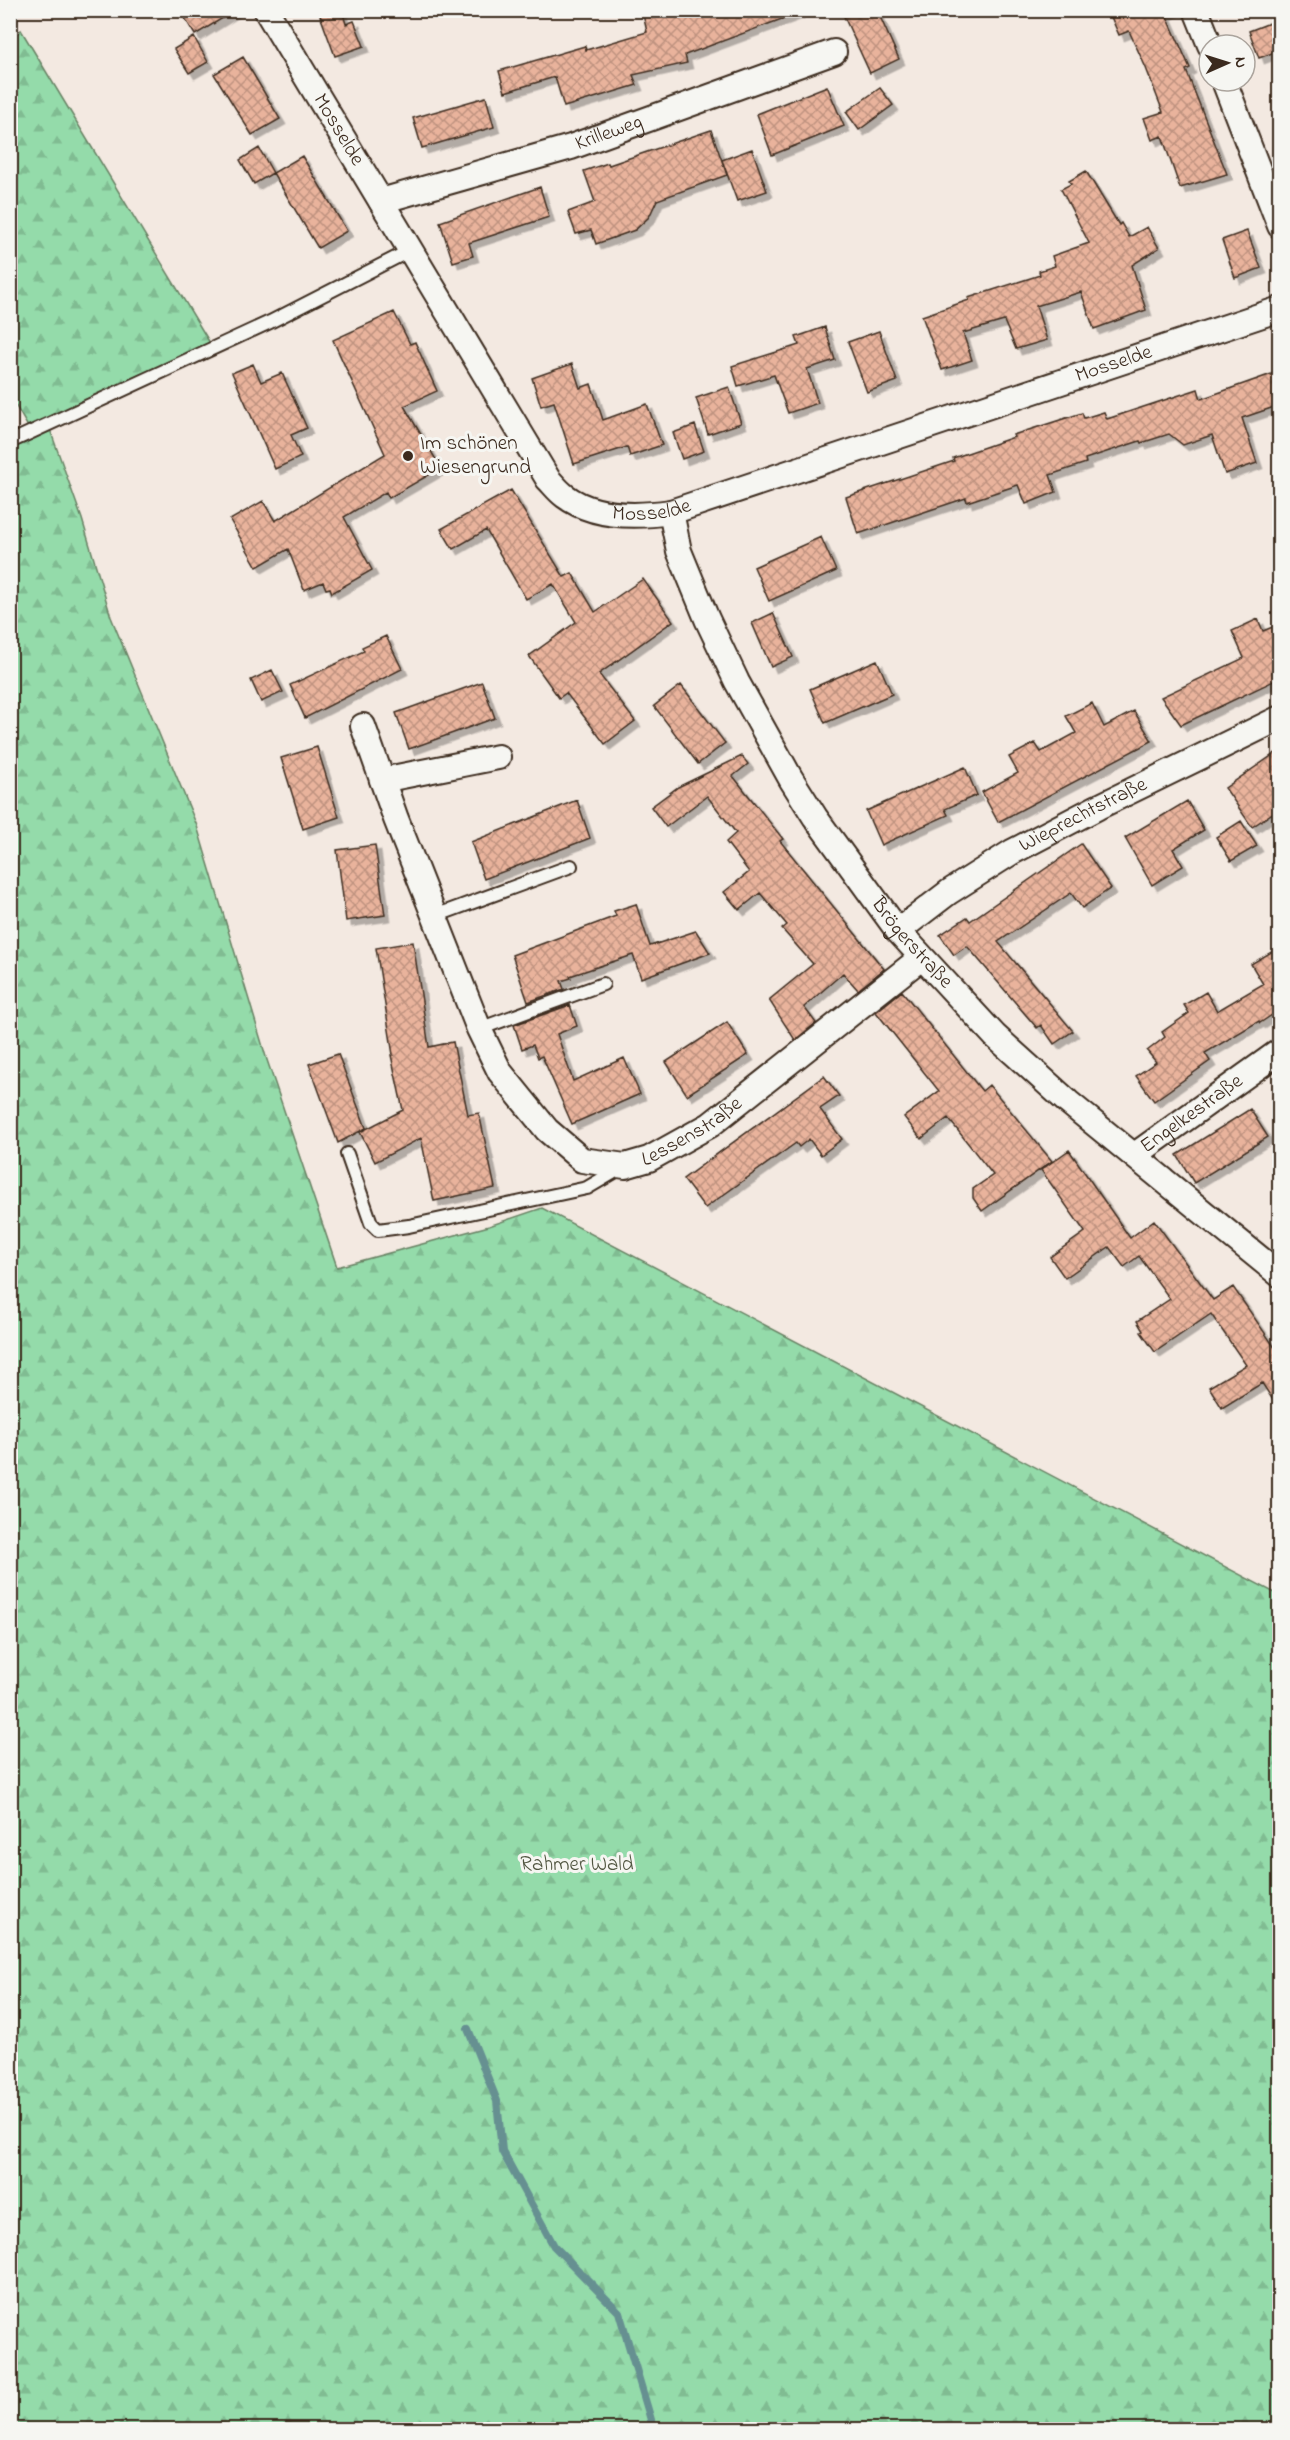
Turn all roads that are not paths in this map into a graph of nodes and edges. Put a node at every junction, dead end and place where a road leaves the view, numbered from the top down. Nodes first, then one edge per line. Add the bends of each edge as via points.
1 (266, 10) edge
2 (1197, 10) edge
3 (1206, 33) edge
4 (834, 52) dead end
5 (1229, 93) edge
6 (381, 201) junction
7 (1280, 226) edge
8 (409, 252) junction
9 (1280, 309) edge
10 (10, 442) edge
11 (671, 512) junction
12 (1280, 718) edge
13 (363, 726) dead end
14 (498, 757) dead end
15 (382, 780) junction
16 (571, 866) dead end
17 (435, 916) junction
18 (898, 931) junction
19 (921, 958) junction
20 (603, 984) dead end
21 (479, 1029) junction
22 (1280, 1051) edge
23 (347, 1154) dead end
24 (1135, 1155) junction
25 (625, 1166) junction
26 (1280, 1275) edge

1 - 6 street, Mosselde
2 - 3 street
4 - 6 street, Krilleweg via 571,147
5 - 7 street
6 - 8 street, Mosselde
8 - 10 lane via 270,322
8 - 11 street, Mosselde via 548,479 564,496 599,511 650,515
9 - 11 street, Mosselde
11 - 18 street, Brögerstraße via 679,551 707,619 757,719 815,817
12 - 18 street, Wieprechtstraße via 1012,852 949,892
13 - 15 street, Lessenstraße
14 - 15 street
15 - 17 street, Lessenstraße
16 - 17 lane
17 - 21 street, Lessenstraße
18 - 19 street, Brögerstraße
19 - 24 street, Brögerstraße via 995,1036 1068,1102
19 - 25 street, Lessenstraße via 710,1125 649,1159
20 - 21 lane
21 - 25 street, Lessenstraße via 500,1072 547,1130 582,1160
22 - 24 street, Engelkestraße
23 - 25 lane via 371,1223 378,1230 587,1188
24 - 26 street, Brögerstraße

